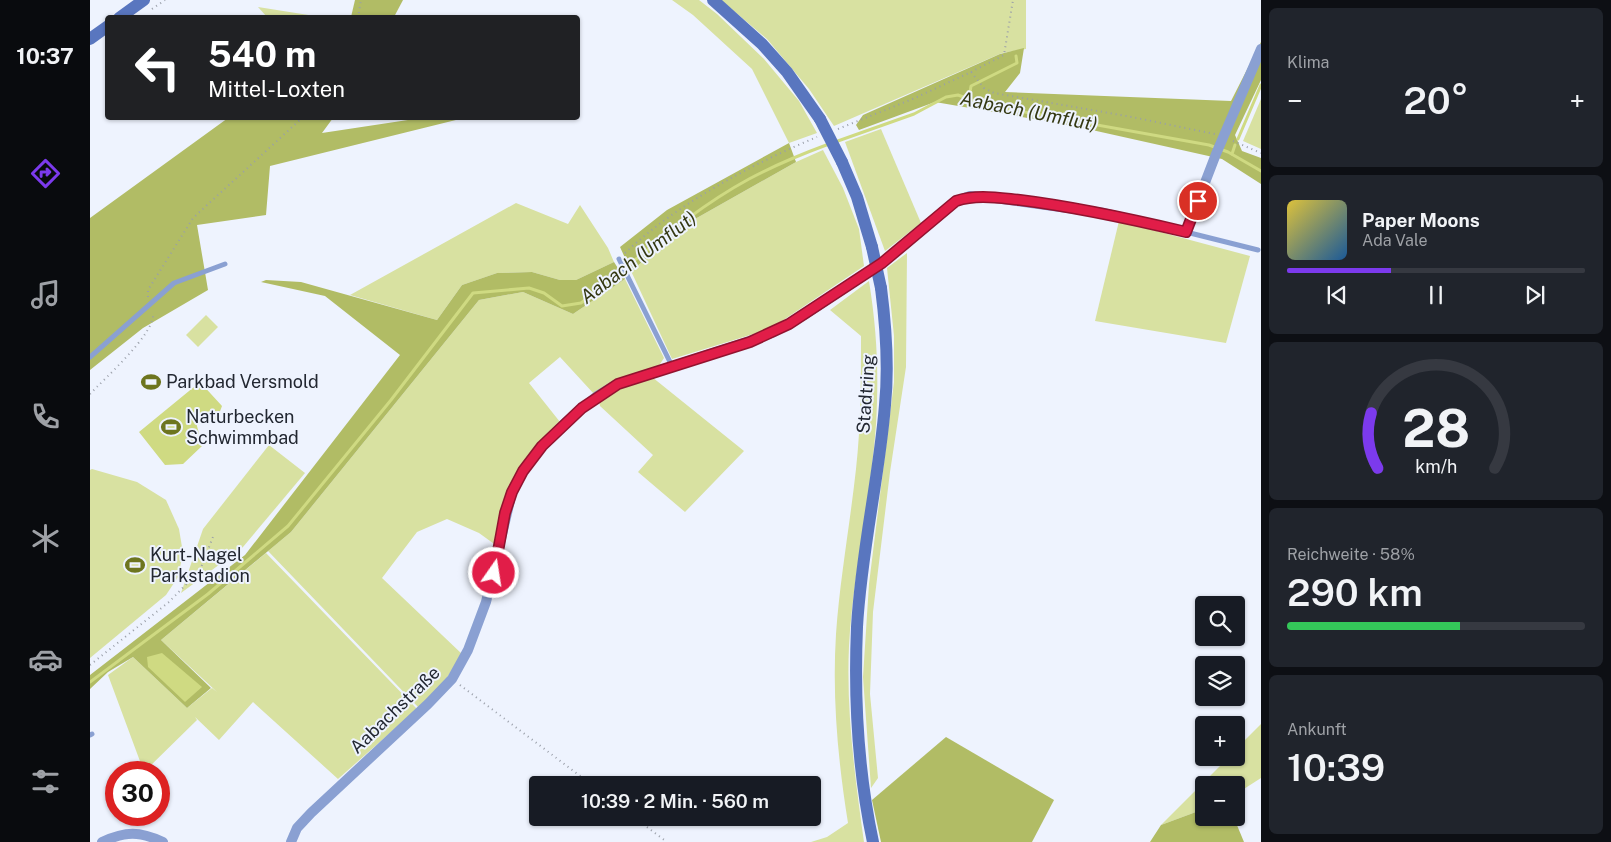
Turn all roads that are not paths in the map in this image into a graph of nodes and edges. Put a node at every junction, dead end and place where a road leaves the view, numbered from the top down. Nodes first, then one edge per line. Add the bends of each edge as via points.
1 (144, 0) edge
2 (712, 0) edge
3 (123, 15) edge
4 (105, 28) edge
5 (90, 38) edge
6 (1261, 49) edge
7 (1186, 232) junction
8 (1258, 250) dead end
9 (621, 261) road end
10 (225, 264) dead end
11 (90, 357) edge
12 (672, 366) junction
13 (102, 842) edge
14 (163, 842) edge
15 (291, 842) edge
16 (873, 842) edge

1 - 3 street
2 - 16 street, Stadtring, bridge via 756,39 786,72 820,119 857,197 881,288 887,360 885,405 863,571 857,644 857,719
4 - 5 street
6 - 7 street
7 - 8 lane
7 - 12 street, Aabachstraße via 1104,213 970,196 956,201 882,263 804,315 750,342
9 - 12 lane
10 - 11 lane via 182,279
12 - 15 street, Aabachstraße via 618,384 597,396 542,446 512,492 486,602 468,650 452,679 310,813 297,828
13 - 14 street via 123,832

